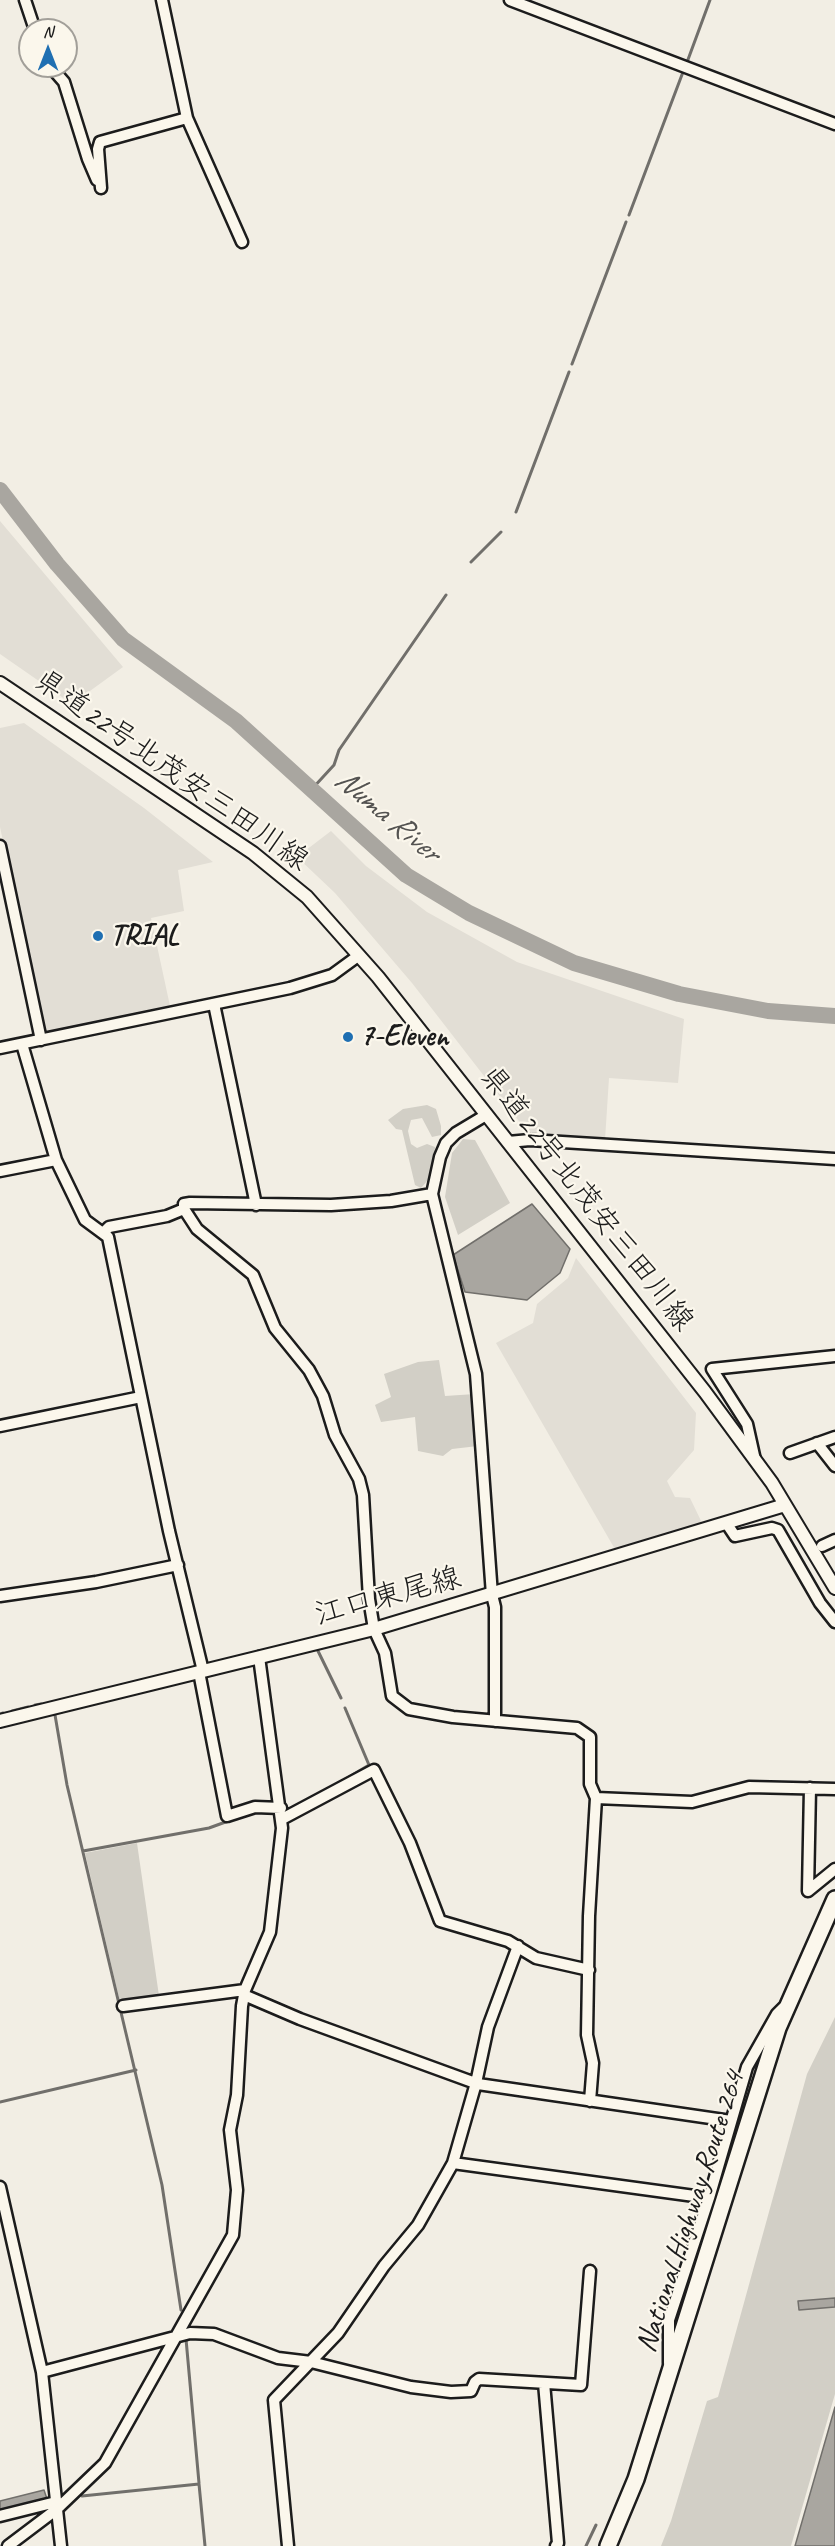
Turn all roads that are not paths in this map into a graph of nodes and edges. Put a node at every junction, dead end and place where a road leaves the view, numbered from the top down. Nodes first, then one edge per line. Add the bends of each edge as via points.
1 (25, 0) edge
2 (162, 0) edge
3 (510, 0) edge
4 (31, 18) edge
5 (60, 78) edge
6 (187, 118) junction
7 (835, 124) edge
8 (242, 242) dead end
9 (0, 683) edge
10 (0, 846) edge
11 (358, 956) junction
12 (214, 1004) junction
13 (41, 1040) junction
14 (22, 1044) junction
15 (0, 1048) edge
16 (486, 1115) junction
17 (508, 1142) junction
18 (56, 1160) junction
19 (835, 1160) edge
20 (0, 1171) edge
21 (432, 1194) junction
22 (256, 1205) junction
23 (184, 1209) junction
24 (104, 1232) junction
25 (835, 1356) edge
26 (141, 1397) junction
27 (0, 1426) edge
28 (835, 1437) edge
29 (816, 1443) junction
30 (790, 1453) dead end
31 (755, 1460) junction
32 (835, 1466) edge
33 (785, 1505) junction
34 (726, 1524) junction
35 (835, 1540) edge
36 (822, 1546) dead end
37 (178, 1565) junction
38 (835, 1588) edge
39 (492, 1595) junction
40 (0, 1596) edge
41 (835, 1622) edge
42 (374, 1629) junction
43 (259, 1657) junction
44 (201, 1671) junction
45 (495, 1720) junction
46 (0, 1721) edge
47 (810, 1788) junction
48 (835, 1789) edge
49 (596, 1798) junction
50 (282, 1813) junction
51 (835, 1869) edge
52 (835, 1899) edge
53 (518, 1946) junction
54 (589, 1970) junction
55 (244, 1992) junction
56 (787, 2004) junction
57 (123, 2006) dead end
58 (477, 2083) junction
59 (590, 2101) junction
60 (731, 2121) junction
61 (453, 2163) junction
62 (0, 2187) edge
63 (709, 2198) junction
64 (590, 2271) dead end
65 (177, 2334) junction
66 (311, 2362) junction
67 (670, 2370) junction
68 (42, 2372) junction
69 (544, 2383) junction
70 (57, 2505) junction
71 (0, 2516) edge
72 (8, 2546) edge
73 (61, 2546) edge
74 (288, 2546) edge
75 (556, 2546) edge
76 (608, 2546) edge

1 - 4 street
2 - 6 street
3 - 7 street
5 - 6 street via 101,188 100,142
6 - 8 street
9 - 11 main road, 県道22号北茂安三田川線 via 253,853 307,897
10 - 13 street
11 - 12 street via 332,975
11 - 16 main road, 県道22号北茂安三田川線
12 - 13 street
12 - 22 street
13 - 14 street
14 - 15 street
14 - 18 street
16 - 17 main road, 県道22号北茂安三田川線
16 - 21 street via 446,1143
17 - 19 street via 530,1140
17 - 31 main road, 県道22号北茂安三田川線
18 - 20 street
18 - 24 street via 85,1220
21 - 22 street via 379,1203
21 - 39 street via 477,1374
22 - 23 street via 190,1203 184,1204
23 - 24 street via 110,1227
23 - 42 street via 197,1229 252,1275 275,1328 309,1370 323,1396 335,1434 359,1479 363,1495
24 - 26 street
25 - 31 street via 712,1370 747,1424
26 - 27 street
26 - 37 street
28 - 29 street
29 - 30 street
29 - 32 street
31 - 33 main road, 県道22号北茂安三田川線
33 - 34 main road, 江口東尾線
33 - 38 main road, 県道22号北茂安三田川線
34 - 39 main road, 江口東尾線
34 - 41 street via 735,1536 775,1528 800,1558 820,1603
35 - 36 street
37 - 40 street
37 - 44 street
39 - 42 main road, 江口東尾線
39 - 45 street via 497,1669
42 - 43 main road, 江口東尾線
42 - 45 street via 385,1653 392,1696 398,1703 409,1709
43 - 44 main road, 江口東尾線
43 - 50 street
44 - 46 main road, 江口東尾線
44 - 50 street via 227,1816 255,1807
45 - 49 street via 568,1727 586,1733 592,1743 590,1784
47 - 48 street
47 - 49 street via 749,1788 692,1802
47 - 51 street via 808,1891
49 - 54 street
50 - 53 street via 374,1770 410,1843 440,1922
50 - 55 street via 272,1924
52 - 56 highway, National Highway Route 264
53 - 54 street via 536,1958
53 - 58 street via 488,2027
54 - 59 street via 587,2035 593,2063
55 - 57 street
55 - 58 street via 300,2019
55 - 65 street via 237,2095 230,2130 237,2190 233,2235
56 - 60 street via 777,2014 747,2067
56 - 67 highway, National Highway Route 264
58 - 59 street
58 - 61 street
59 - 60 street
60 - 63 street
61 - 63 street
61 - 66 street via 418,2225 338,2333
62 - 68 street
63 - 67 street via 669,2320
64 - 69 street via 581,2385
65 - 66 street via 214,2334 278,2358
65 - 68 street
65 - 70 street via 105,2463
66 - 69 street via 411,2387 451,2392 471,2391 479,2379
66 - 74 street via 274,2400
67 - 76 highway, National Highway Route 264 via 636,2479
68 - 70 street
69 - 75 street
70 - 71 street
70 - 72 street
70 - 73 street

